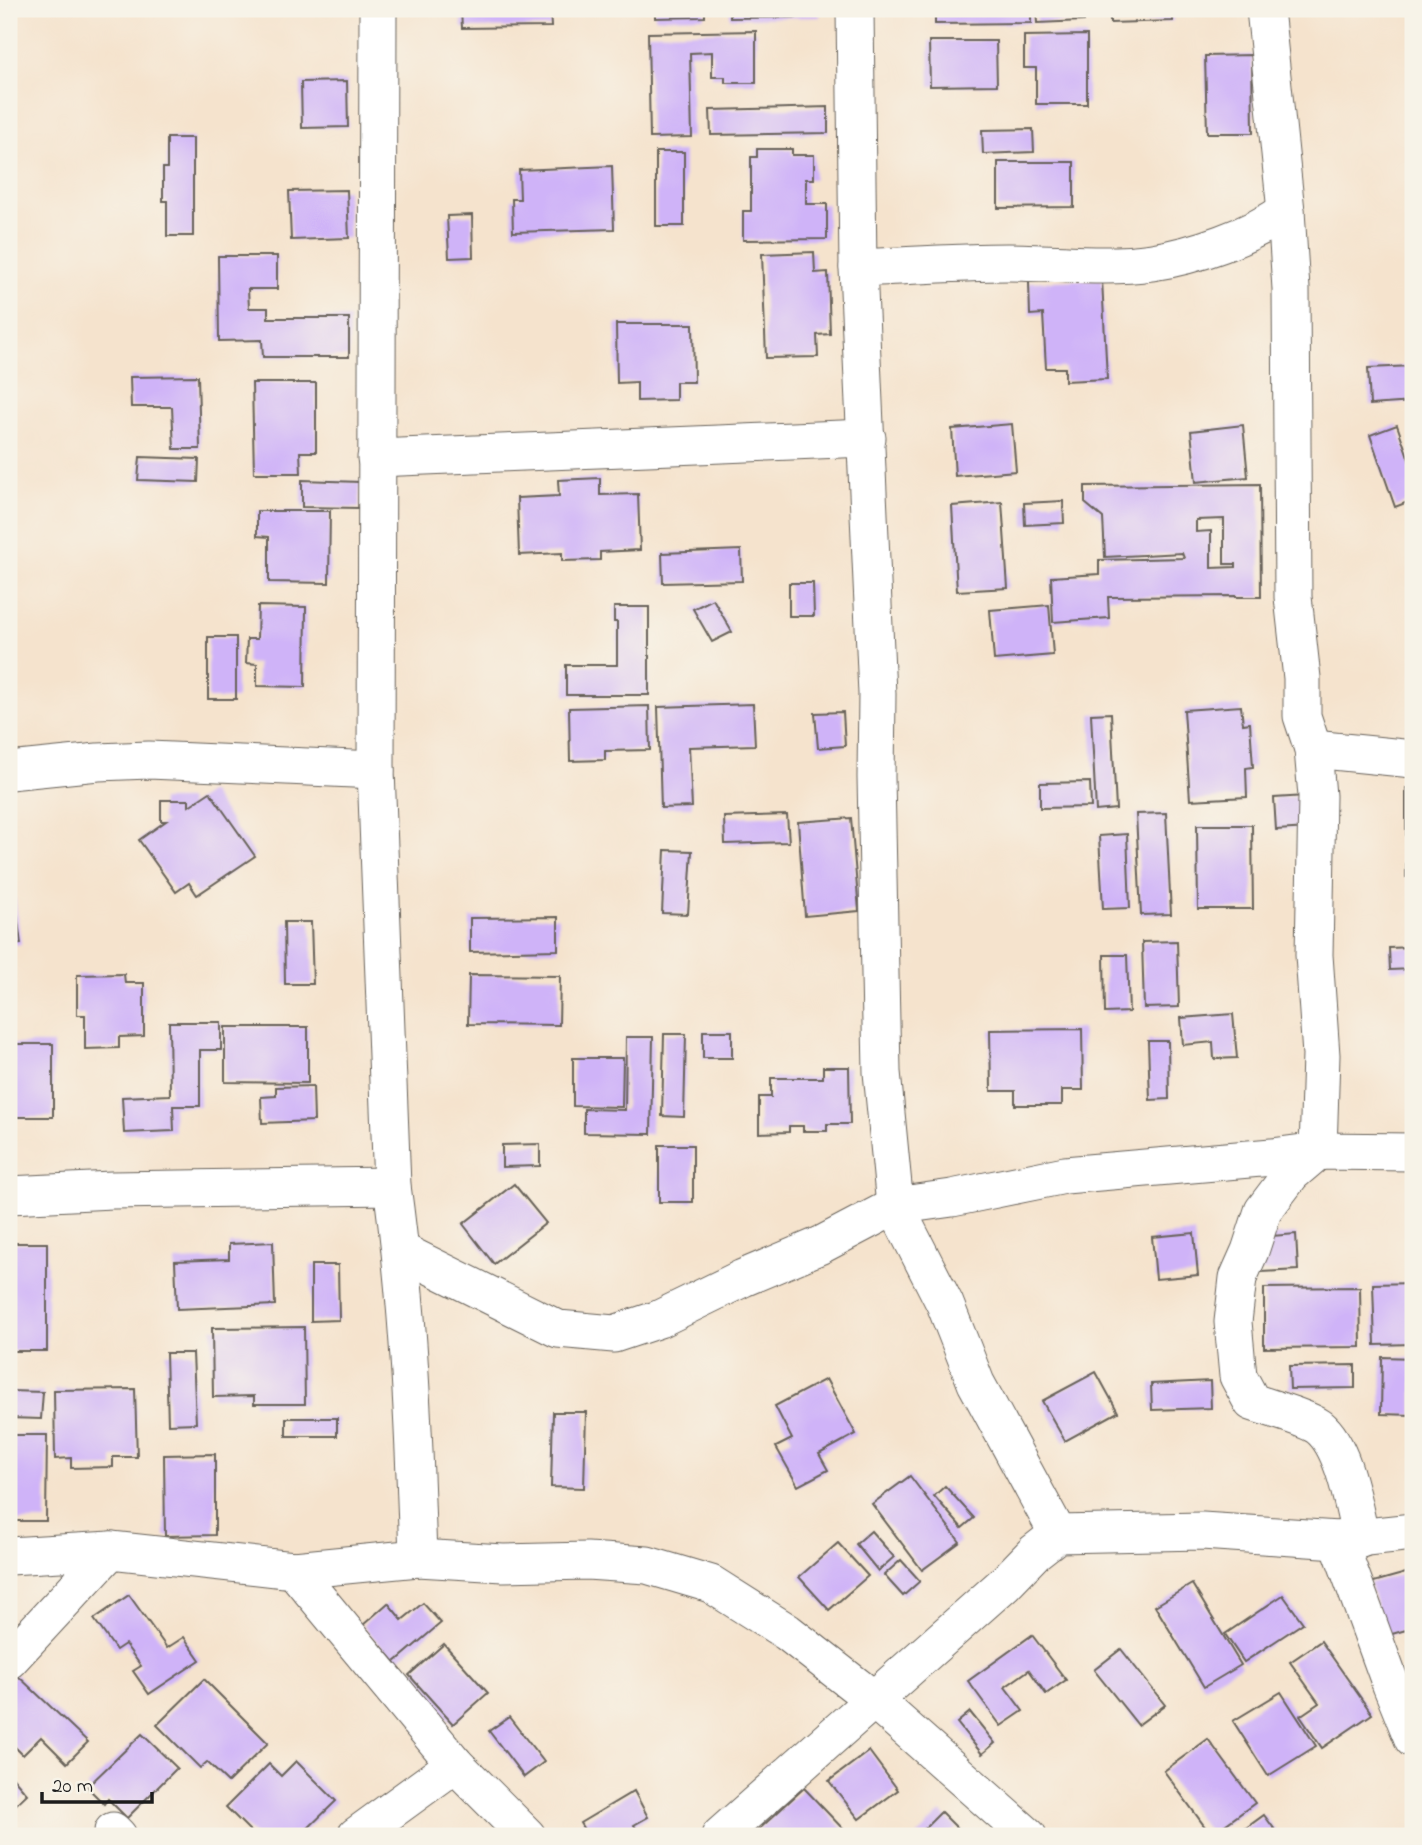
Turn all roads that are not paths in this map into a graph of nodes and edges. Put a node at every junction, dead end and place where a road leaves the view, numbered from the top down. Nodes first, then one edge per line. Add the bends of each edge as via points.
1 (378, 9) edge
2 (855, 9) edge
3 (1265, 9) edge
4 (1286, 212) junction
5 (858, 268) junction
6 (867, 438) junction
7 (376, 458) junction
8 (1313, 748) junction
9 (1413, 759) edge
10 (376, 770) junction
11 (9, 771) edge
12 (1318, 1151) junction
13 (1413, 1152) edge
14 (392, 1186) junction
15 (9, 1195) edge
16 (895, 1206) junction
17 (401, 1251) junction
18 (1413, 1532) edge
19 (1058, 1534) junction
20 (1350, 1539) junction
21 (111, 1550) junction
22 (9, 1556) edge
23 (418, 1558) junction
24 (294, 1570) junction
25 (9, 1660) edge
26 (873, 1699) junction
27 (1413, 1739) edge
28 (455, 1764) junction
29 (356, 1836) edge
30 (527, 1836) edge
31 (720, 1836) edge
32 (1028, 1836) edge

1 - 7 street
2 - 5 street
3 - 4 street
4 - 5 street via 1216,246 1153,262
4 - 8 street via 1291,289 1293,597 1302,716
5 - 6 street
6 - 7 street
6 - 16 street via 877,694 882,1072
7 - 10 street
8 - 9 street
8 - 12 street via 1317,796 1314,955 1321,1055
10 - 11 street via 149,760
10 - 14 street
12 - 13 street
12 - 16 street via 1065,1175
12 - 20 street via 1291,1174 1263,1211 1238,1278 1233,1322 1238,1376 1252,1402 1317,1426 1333,1441 1344,1472
14 - 15 street
14 - 17 street
16 - 17 street via 659,1319 614,1334 558,1329
16 - 19 street via 944,1304 976,1383
17 - 23 street
18 - 20 street
19 - 20 street via 1202,1531
19 - 26 street
20 - 27 street via 1391,1685
21 - 22 street
21 - 24 street
21 - 25 street
23 - 24 street
23 - 26 street via 647,1565 710,1584 787,1632
24 - 28 street
26 - 31 street
26 - 32 street
28 - 29 street
28 - 30 street

